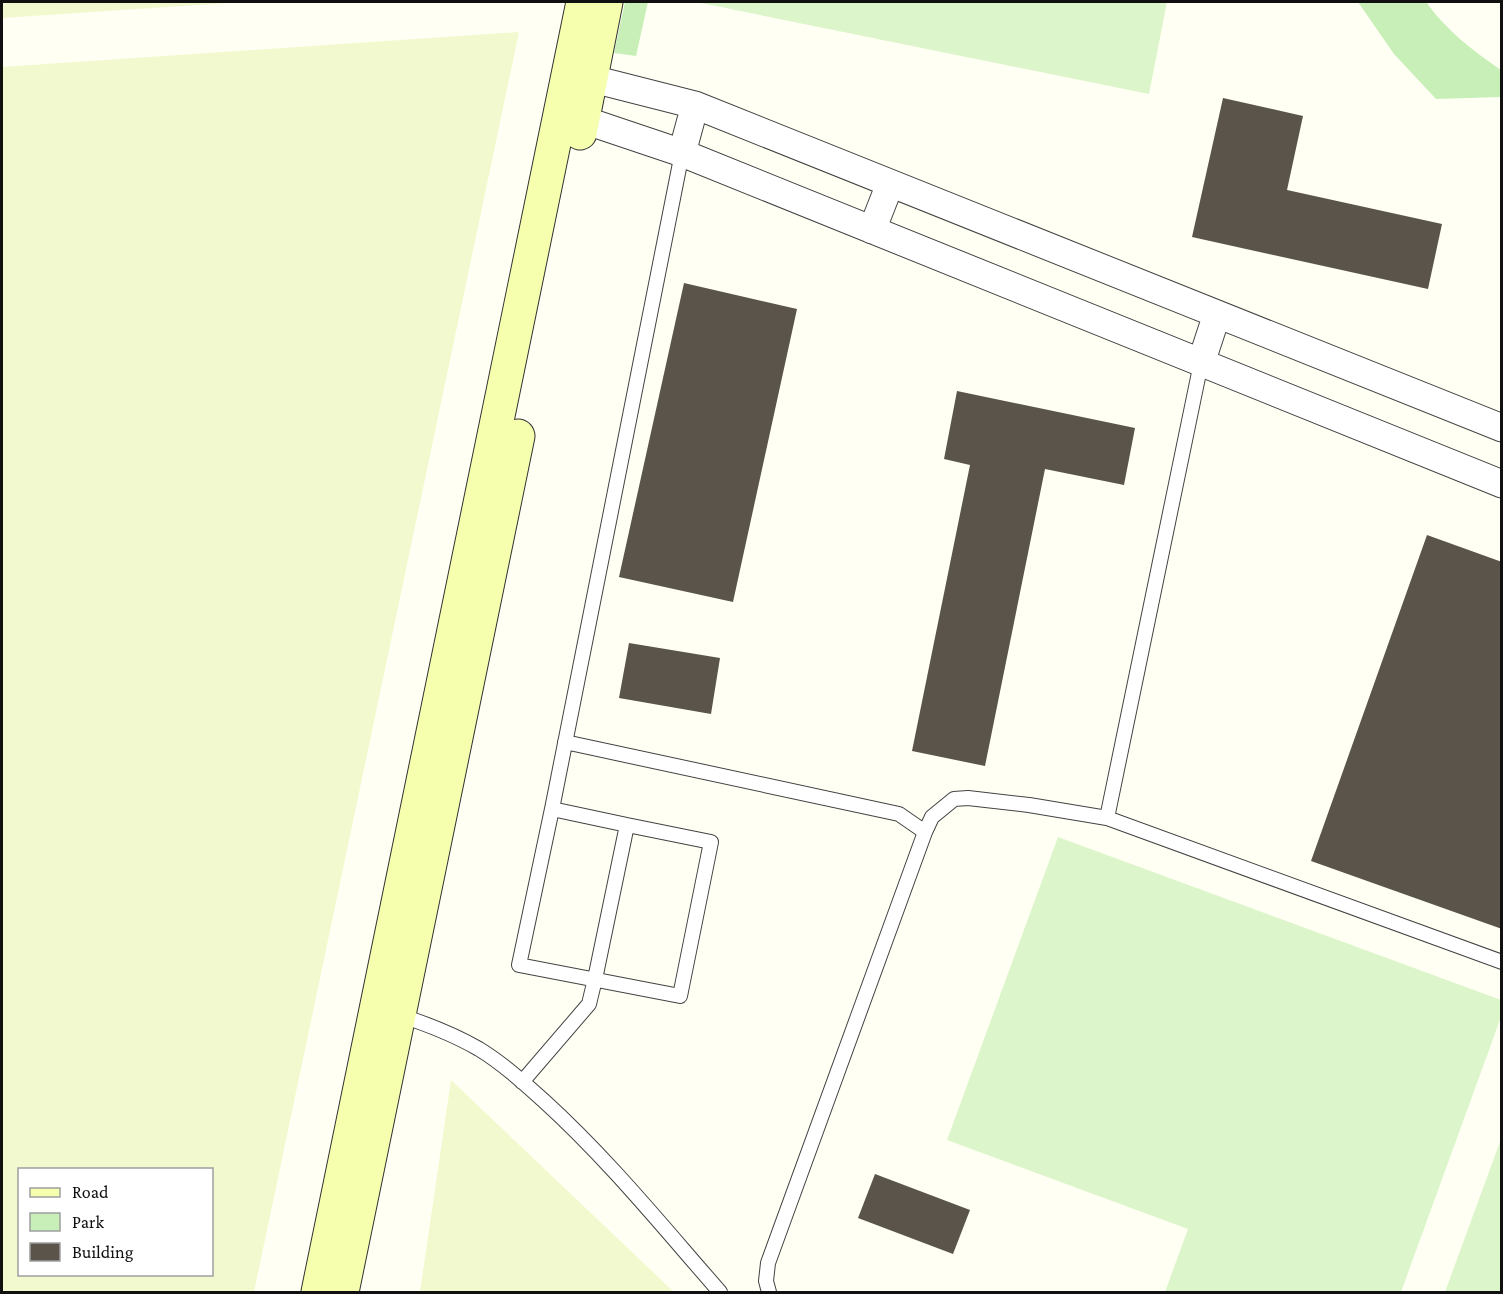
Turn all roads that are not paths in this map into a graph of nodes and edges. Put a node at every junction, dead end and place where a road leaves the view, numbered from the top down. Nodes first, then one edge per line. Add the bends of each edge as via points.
1 (583, 2) edge
2 (606, 2) edge
3 (580, 75) junction
4 (695, 105) junction
5 (572, 116) junction
6 (682, 153) junction
7 (890, 184) junction
8 (872, 230) junction
9 (1218, 315) junction
10 (1201, 363) junction
11 (1502, 428) edge
12 (1502, 484) edge
13 (565, 742) junction
14 (552, 809) junction
15 (1107, 818) junction
16 (627, 825) junction
17 (925, 832) junction
18 (1502, 962) edge
19 (595, 979) junction
20 (399, 1015) junction
21 (522, 1082) junction
22 (318, 1293) edge
23 (342, 1293) edge
24 (720, 1293) edge
25 (769, 1293) edge

1 - 3 main road
2 - 3 main road
3 - 4 street
3 - 5 main road
4 - 6 street
4 - 7 street
5 - 6 street
5 - 20 main road
5 - 22 main road
6 - 8 street
6 - 13 lane
7 - 8 street
7 - 9 street
8 - 10 street
9 - 10 street
9 - 11 street
10 - 12 street
10 - 15 lane
13 - 14 lane
13 - 17 lane via 900,814
14 - 16 lane
14 - 19 lane via 519,964
15 - 17 lane via 1029,805 954,799 932,817
15 - 18 lane
16 - 19 lane
16 - 19 lane via 711,842 680,996
17 - 25 lane via 768,1263
19 - 21 lane via 589,1004
20 - 21 lane via 436,1027 480,1050
20 - 23 main road
21 - 24 lane via 571,1125 618,1175

